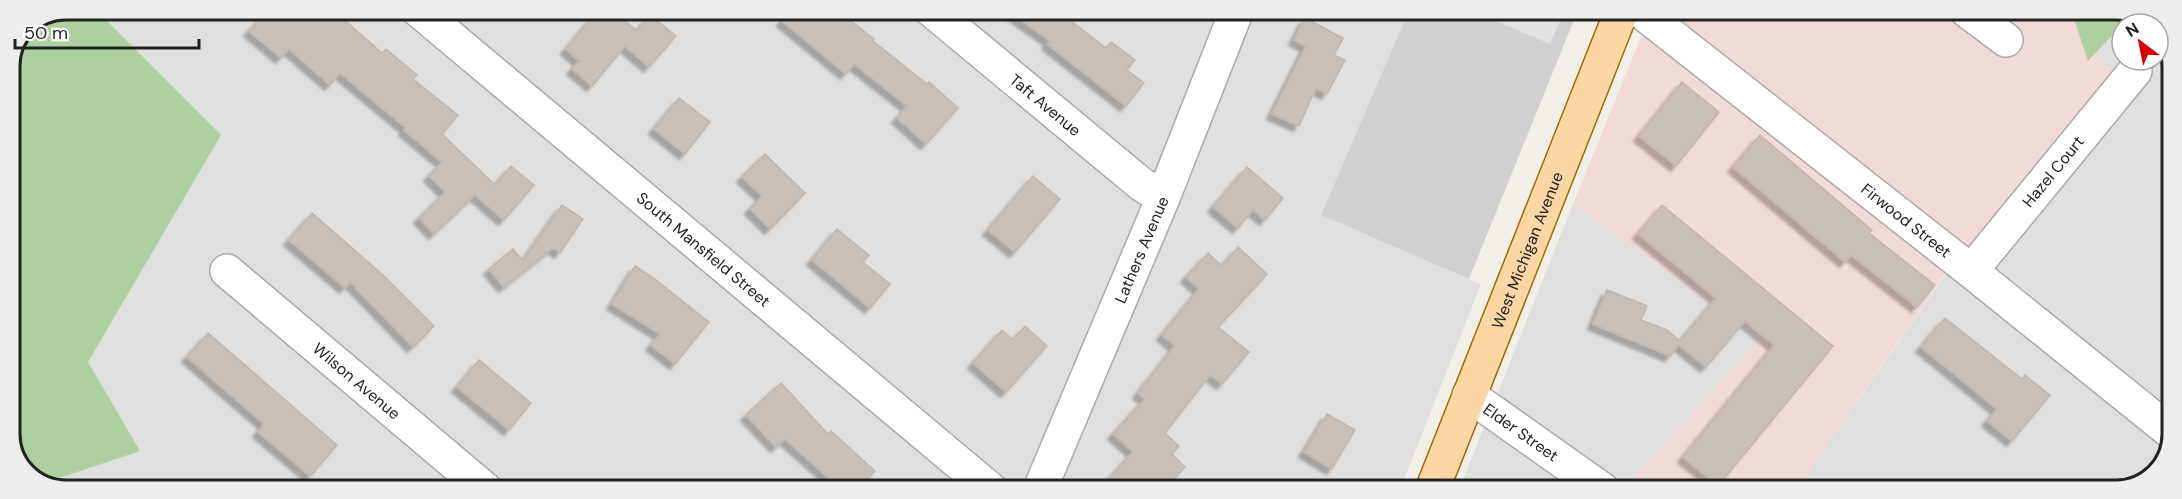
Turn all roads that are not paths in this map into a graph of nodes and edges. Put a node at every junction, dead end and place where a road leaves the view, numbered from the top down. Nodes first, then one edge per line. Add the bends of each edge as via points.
1 (430, 20) edge
2 (943, 20) edge
3 (1233, 20) edge
4 (1618, 20) edge
5 (1652, 20) edge
6 (1979, 20) edge
7 (2006, 40) dead end
8 (2135, 72) edge
9 (1163, 198) junction
10 (1971, 271) junction
11 (227, 272) dead end
12 (1469, 395) junction
13 (2162, 425) edge
14 (475, 480) edge
15 (979, 480) edge
16 (1044, 480) edge
17 (1436, 480) edge
18 (1589, 480) edge

1 - 15 street, South Mansfield Street
2 - 9 street, Taft Avenue
3 - 9 street, Lathers Avenue
4 - 12 main road, West Michigan Avenue
5 - 10 street, Firwood Street
6 - 7 street
8 - 10 street, Hazel Court
9 - 16 street, Lathers Avenue
10 - 13 street, Firwood Street
11 - 14 street, Wilson Avenue
12 - 17 main road, West Michigan Avenue
12 - 18 street, Elder Street

